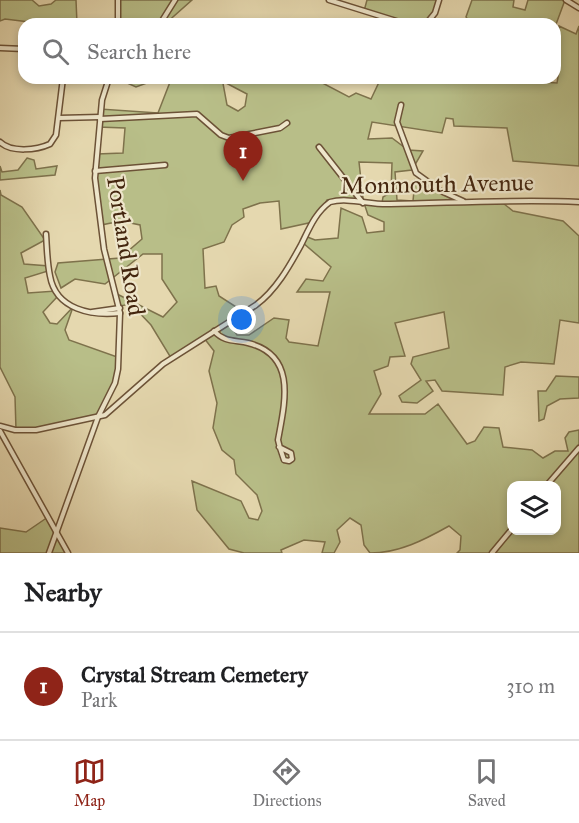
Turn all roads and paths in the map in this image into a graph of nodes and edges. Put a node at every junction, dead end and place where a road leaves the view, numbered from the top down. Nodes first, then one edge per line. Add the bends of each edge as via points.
1 (118, 0) edge
2 (175, 0) edge
3 (329, 0) edge
4 (439, 0) edge
5 (566, 0) edge
6 (579, 8) edge
7 (118, 18) edge
8 (164, 18) edge
9 (387, 18) edge
10 (431, 18) edge
11 (0, 48) edge
12 (18, 49) edge
13 (62, 84) edge
14 (106, 84) edge
15 (401, 105) dead end
16 (59, 118) junction
17 (100, 118) junction
18 (286, 123) dead end
19 (0, 142) edge
20 (319, 147) dead end
21 (165, 165) dead end
22 (95, 171) junction
23 (464, 202) junction
24 (579, 202) edge
25 (363, 203) junction
26 (46, 234) dead end
27 (120, 311) junction
28 (214, 331) junction
29 (98, 417) junction
30 (0, 429) edge
31 (279, 447) dead end
32 (579, 448) edge
33 (551, 481) edge
34 (56, 532) junction
35 (507, 535) edge
36 (49, 553) edge
37 (68, 553) edge
38 (492, 553) edge

1 - 7 street
2 - 8 street
3 - 9 street
4 - 10 street
5 - 6 street
11 - 12 street
13 - 16 street
14 - 17 street, Portland Road
15 - 23 street via 397,122 416,173
16 - 17 street
16 - 19 street via 56,135 49,145 10,148
17 - 18 street via 197,114 229,138 280,128
17 - 22 street, Portland Road
20 - 25 street
21 - 22 street
22 - 27 street, Portland Road via 104,249
23 - 24 street, Monmouth Avenue
23 - 25 street, Monmouth Avenue
25 - 28 street, Monmouth Avenue via 338,200 327,204 314,218 268,295
26 - 27 street via 55,291 69,305 91,313
27 - 29 street, Portland Road via 116,379
28 - 29 street, Monmouth Avenue via 163,364 113,409
28 - 31 street via 224,340 265,349 282,369 285,383
29 - 30 street via 36,430
29 - 34 street, Portland Road
30 - 34 street
32 - 33 street
34 - 36 street, Portland Road
34 - 37 street
35 - 38 street

